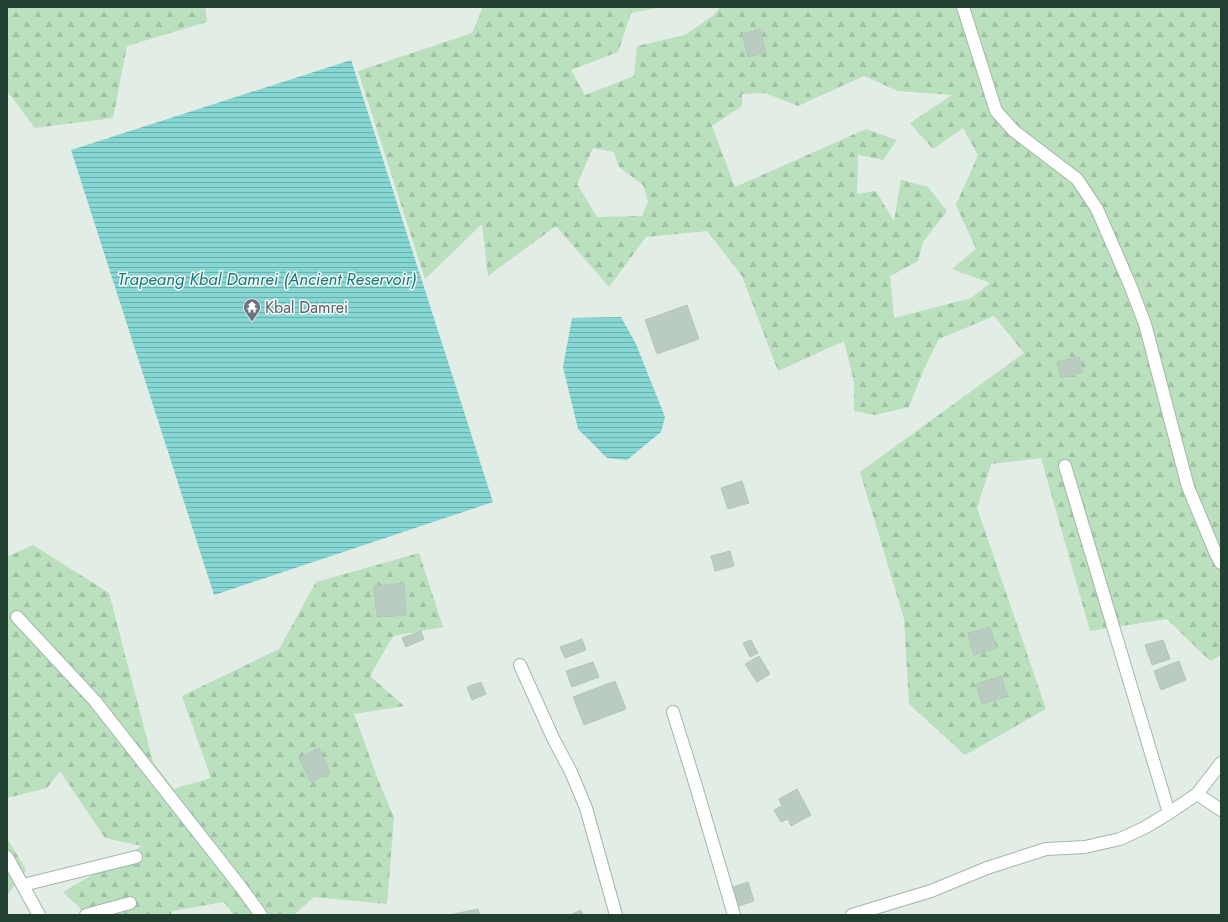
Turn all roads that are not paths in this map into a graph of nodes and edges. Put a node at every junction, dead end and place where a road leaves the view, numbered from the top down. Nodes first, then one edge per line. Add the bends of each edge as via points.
1 (963, 7) edge
2 (1065, 466) dead end
3 (1221, 563) edge
4 (17, 617) dead end
5 (520, 665) dead end
6 (673, 712) dead end
7 (1221, 763) edge
8 (1197, 794) junction
9 (1221, 810) edge
10 (1169, 813) junction
11 (7, 856) edge
12 (136, 856) dead end
13 (23, 885) junction
14 (130, 903) dead end
15 (40, 915) edge
16 (86, 915) edge
17 (261, 915) edge
18 (616, 915) edge
19 (734, 915) edge
20 (852, 915) edge

1 - 3 street via 996,111 1014,131 1077,179 1097,208 1145,324 1188,487
2 - 10 street
4 - 17 street via 95,701
5 - 18 street via 586,808
6 - 19 street
7 - 8 street
8 - 9 street
8 - 10 street
10 - 20 street via 1120,838 1085,847 1046,849 987,868 931,891
11 - 13 street
12 - 13 street
13 - 15 street
14 - 16 street

